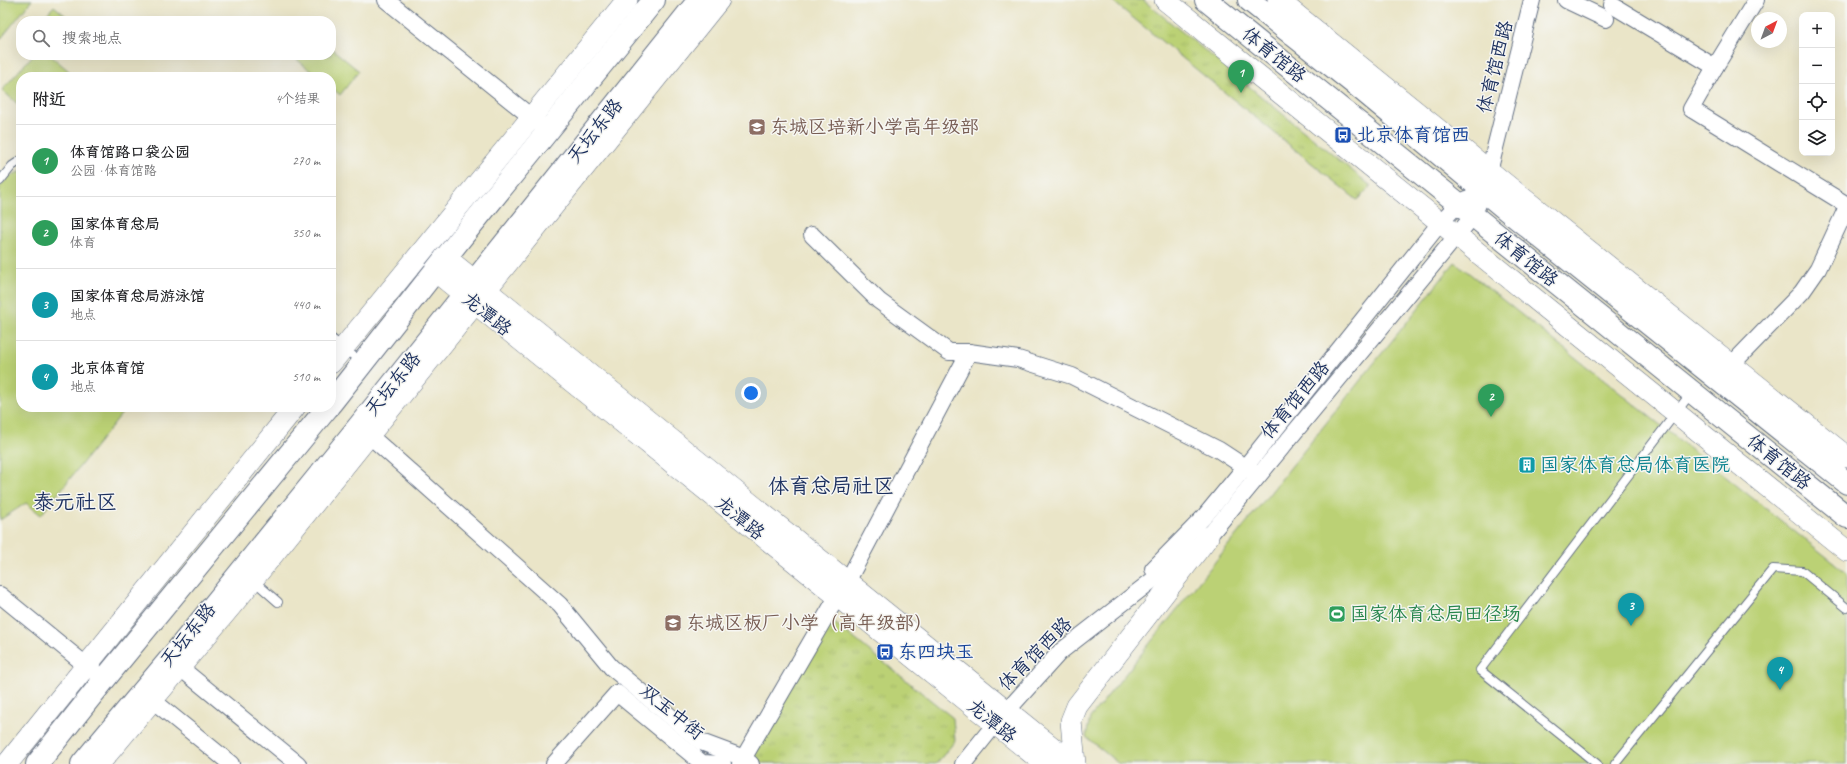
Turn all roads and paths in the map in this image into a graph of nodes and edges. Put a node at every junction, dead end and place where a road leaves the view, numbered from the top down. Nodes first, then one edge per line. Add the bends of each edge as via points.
1 (386, 0) edge
2 (626, 0) edge
3 (654, 0) edge
4 (699, 0) edge
5 (719, 0) edge
6 (1165, 0) edge
7 (1206, 0) edge
8 (1249, 0) edge
9 (1278, 0) edge
10 (1532, 0) edge
11 (1566, 0) edge
12 (1756, 0) edge
13 (1611, 8) edge
14 (1715, 67) junction
15 (539, 124) junction
16 (16, 163) edge
17 (0, 181) edge
18 (1487, 181) junction
19 (1847, 206) edge
20 (1466, 210) junction
21 (1440, 223) junction
22 (812, 235) dead end
23 (1458, 237) junction
24 (440, 264) junction
25 (475, 292) junction
26 (336, 348) edge
27 (336, 350) edge
28 (969, 352) junction
29 (363, 364) junction
30 (1727, 373) junction
31 (1692, 392) junction
32 (336, 397) edge
33 (291, 412) edge
34 (324, 412) edge
35 (1676, 412) junction
36 (364, 430) junction
37 (1847, 457) edge
38 (1252, 471) junction
39 (1847, 483) edge
40 (1847, 517) edge
41 (1208, 537) junction
42 (1847, 551) edge
43 (252, 580) junction
44 (842, 589) junction
45 (0, 595) edge
46 (278, 602) dead end
47 (1847, 608) edge
48 (1111, 611) junction
49 (175, 663) junction
50 (86, 665) junction
51 (104, 680) junction
52 (147, 696) junction
53 (1001, 717) junction
54 (745, 762) edge
55 (7, 764) edge
56 (38, 764) edge
57 (82, 764) edge
58 (99, 764) edge
59 (231, 764) edge
60 (298, 764) edge
61 (554, 764) edge
62 (723, 764) edge
63 (963, 764) edge
64 (1045, 764) edge
65 (1074, 764) edge
66 (1597, 764) edge
67 (1615, 764) edge

1 - 15 street
2 - 15 street
3 - 15 main road, 天坛东路
4 - 25 main road, 天坛东路
5 - 25 street
6 - 21 street
7 - 20 main road, 体育馆路
8 - 18 main road, 体育馆路 via 1361,89
9 - 18 street
10 - 18 street, 体育馆西路
11 - 13 street
12 - 14 street
13 - 14 street
14 - 19 street via 1691,109
15 - 24 main road, 天坛东路
15 - 26 street
16 - 17 lane
18 - 20 street, 体育馆西路
18 - 30 main road, 体育馆路
19 - 30 street via 1818,270 1802,292
20 - 21 street, 体育馆西路
20 - 23 street, 体育馆西路
20 - 31 main road, 体育馆路
21 - 23 street
21 - 38 street, 体育馆西路
22 - 28 street via 879,301 949,352
23 - 35 street
23 - 38 street, 体育馆西路
24 - 25 street, 龙潭路
24 - 29 main road, 天坛东路
25 - 36 main road, 天坛东路
25 - 44 street, 龙潭路
27 - 29 lane
28 - 38 street via 1018,359 1072,376 1213,446
28 - 44 street
29 - 32 main road, 天坛东路
30 - 37 street
30 - 39 main road, 体育馆路
31 - 35 lane
31 - 40 main road, 体育馆路
33 - 50 street
34 - 51 main road, 天坛东路
35 - 42 street
35 - 66 lane via 1480,670
36 - 43 street
36 - 49 main road, 天坛东路
36 - 54 street via 560,605 611,667 701,742
38 - 41 street, 体育馆西路
38 - 48 street, 体育馆西路
41 - 48 street, 体育馆西路
41 - 65 street via 1077,706 1071,722
43 - 46 lane
43 - 49 street
44 - 53 street, 龙潭路
44 - 54 street
45 - 50 street
47 - 67 lane via 1802,571 1773,569
48 - 53 street, 体育馆西路 via 1060,652
49 - 52 main road, 天坛东路
49 - 60 street
50 - 51 street
50 - 55 street
51 - 56 main road, 天坛东路
52 - 57 main road, 天坛东路
52 - 58 street
52 - 59 street
53 - 63 street, 体育馆西路
53 - 64 street, 龙潭路
53 - 65 street, 龙潭路
61 - 62 street, 双玉中街 via 617,693 702,763

